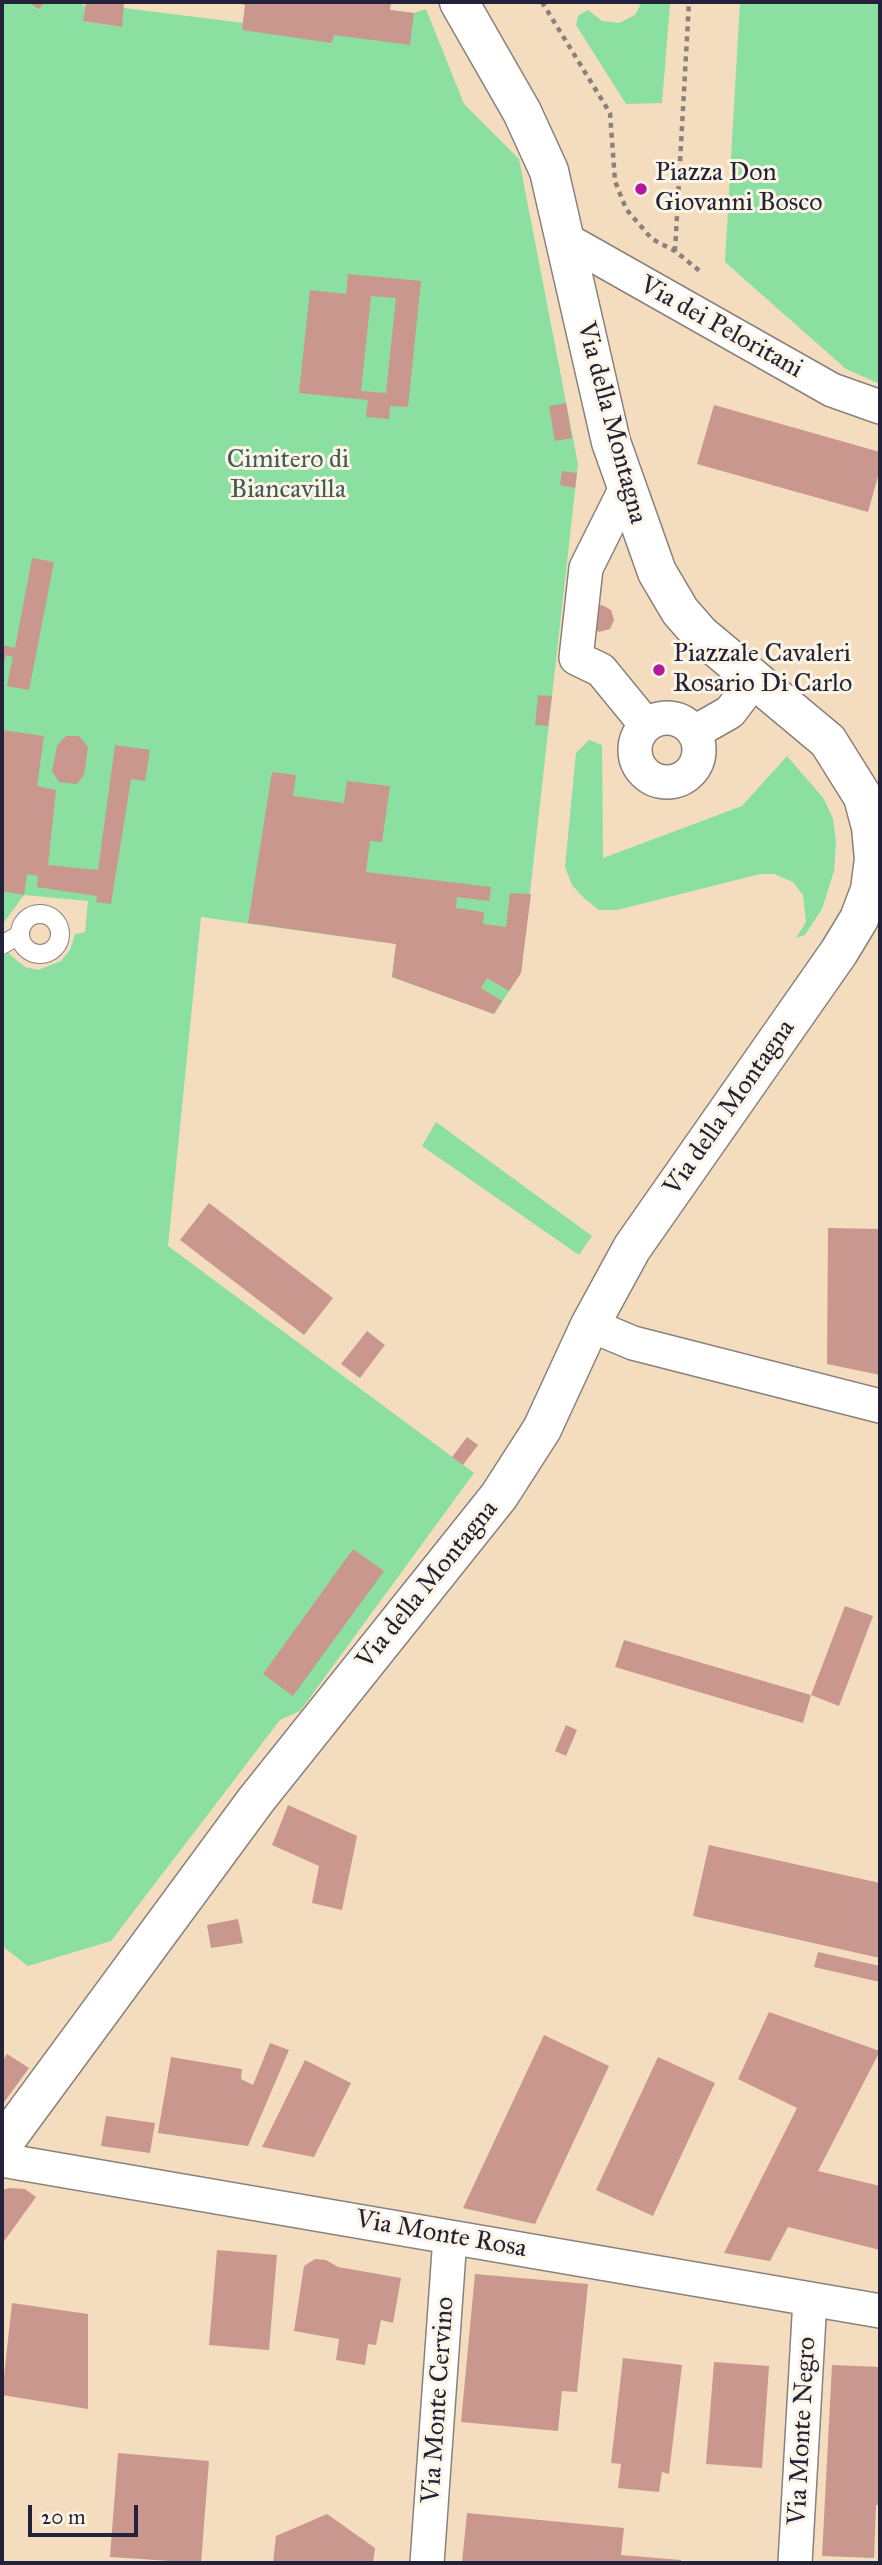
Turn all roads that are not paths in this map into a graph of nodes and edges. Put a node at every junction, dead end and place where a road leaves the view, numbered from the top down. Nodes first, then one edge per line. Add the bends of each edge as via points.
1 (459, 2) edge
2 (565, 239) junction
3 (880, 407) edge
4 (626, 488) junction
5 (755, 679) junction
6 (646, 725) junction
7 (695, 732) junction
8 (19, 935) dead end
9 (2, 946) edge
10 (590, 1325) junction
11 (880, 1406) edge
12 (2, 2146) edge
13 (2, 2160) edge
14 (450, 2237) junction
15 (810, 2299) junction
16 (880, 2311) edge
17 (428, 2563) edge
18 (795, 2563) edge

1 - 2 street, Via della Montagna via 537,141
2 - 3 street, Via dei Peloritani via 832,390
2 - 4 street, Via della Montagna via 611,442
4 - 5 street, Via della Montagna via 657,572 681,611 700,634
4 - 6 street via 586,568 576,658 601,670
5 - 7 street via 730,712
5 - 10 street, Via della Montagna via 828,741 863,797 874,859 870,890 839,952 632,1248
6 - 7 street via 671,718
6 - 7 street via 636,741 636,759 646,775 663,782 681,779 695,767 700,749
8 - 9 lane
10 - 11 street via 633,1343
10 - 12 street, Via della Montagna via 542,1429 499,1496 256,1800
13 - 14 street, Via Monte Rosa
14 - 15 street, Via Monte Rosa
14 - 17 street, Via Monte Cervino
15 - 16 street, Via Monte Rosa
15 - 18 street, Via Monte Negro

